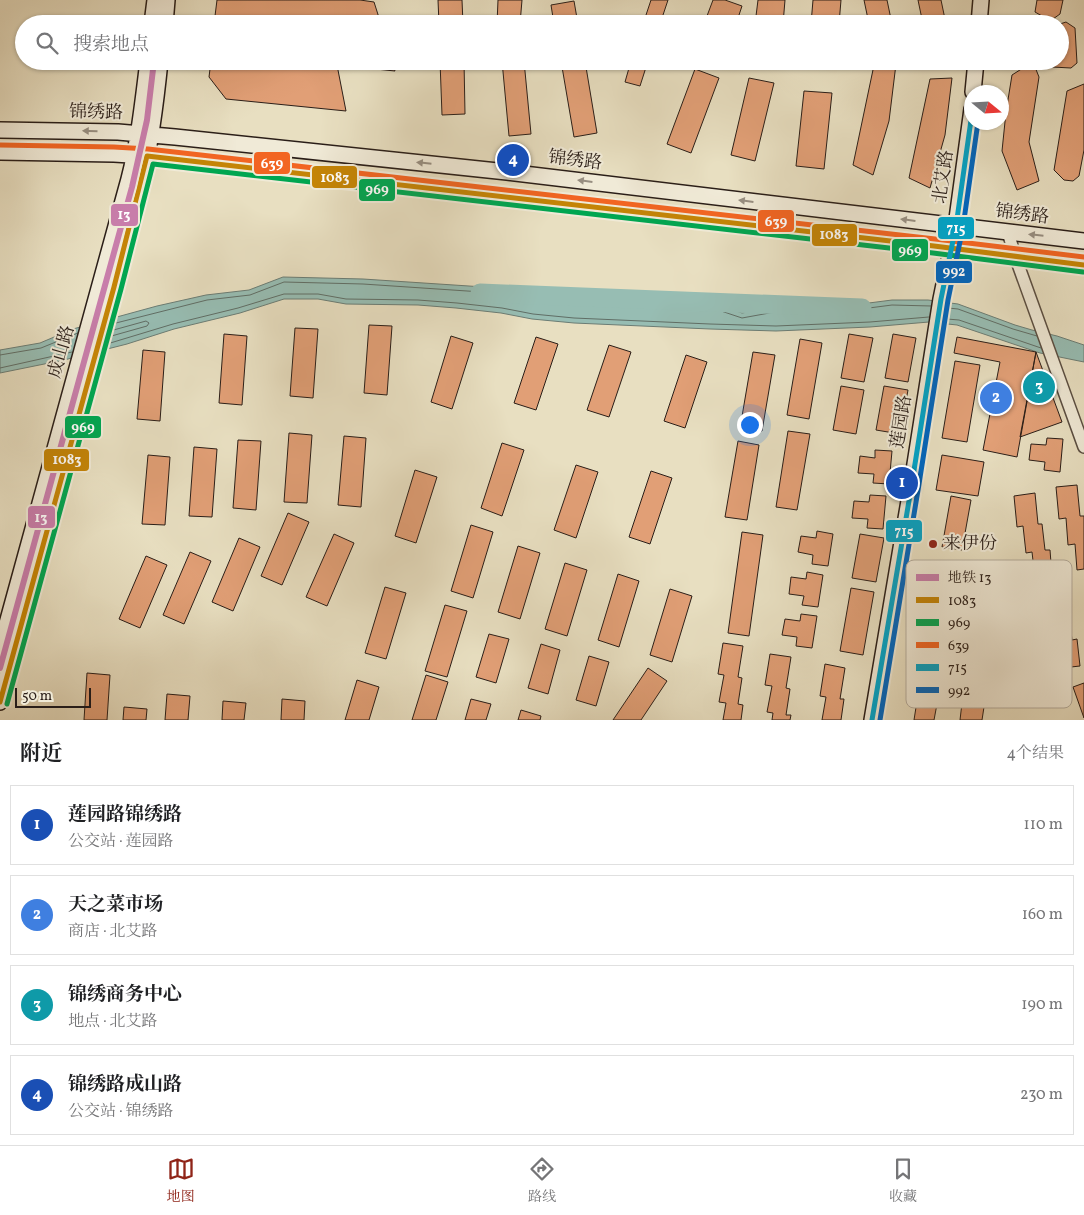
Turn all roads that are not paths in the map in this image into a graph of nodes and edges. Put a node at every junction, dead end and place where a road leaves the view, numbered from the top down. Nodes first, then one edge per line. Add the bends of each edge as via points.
1 (155, 0) edge
2 (167, 0) edge
3 (981, 0) edge
4 (153, 15) edge
5 (165, 15) edge
6 (980, 15) edge
7 (148, 70) edge
8 (158, 70) edge
9 (975, 70) edge
10 (974, 85) edge
11 (0, 130) edge
12 (969, 130) edge
13 (145, 134) junction
14 (0, 152) edge
15 (141, 156) junction
16 (956, 226) junction
17 (1008, 232) junction
18 (1084, 241) edge
19 (952, 248) junction
20 (1016, 256) junction
21 (1084, 265) edge
22 (79, 385) junction
23 (1084, 447) edge
24 (0, 649) edge
25 (0, 702) edge
26 (872, 720) edge

1 - 4 main road
2 - 5 main road
3 - 6 main road
7 - 13 main road, 成山路
8 - 13 main road, 成山路
9 - 10 main road
13 -> 11 main road, 锦绣路
12 - 16 main road, 北艾路
13 - 15 main road, 成山路
16 -> 13 main road, 锦绣路 via 507,172
14 - 15 main road
15 - 19 main road
15 - 22 main road, 成山路
16 - 17 main road, 锦绣路
16 - 19 main road, 北艾路
18 -> 17 main road, 锦绣路
17 - 20 street
19 - 20 main road
19 - 26 main road, 莲园路
20 - 21 main road
20 - 23 street
22 - 24 main road, 成山路
22 - 25 main road, 成山路

